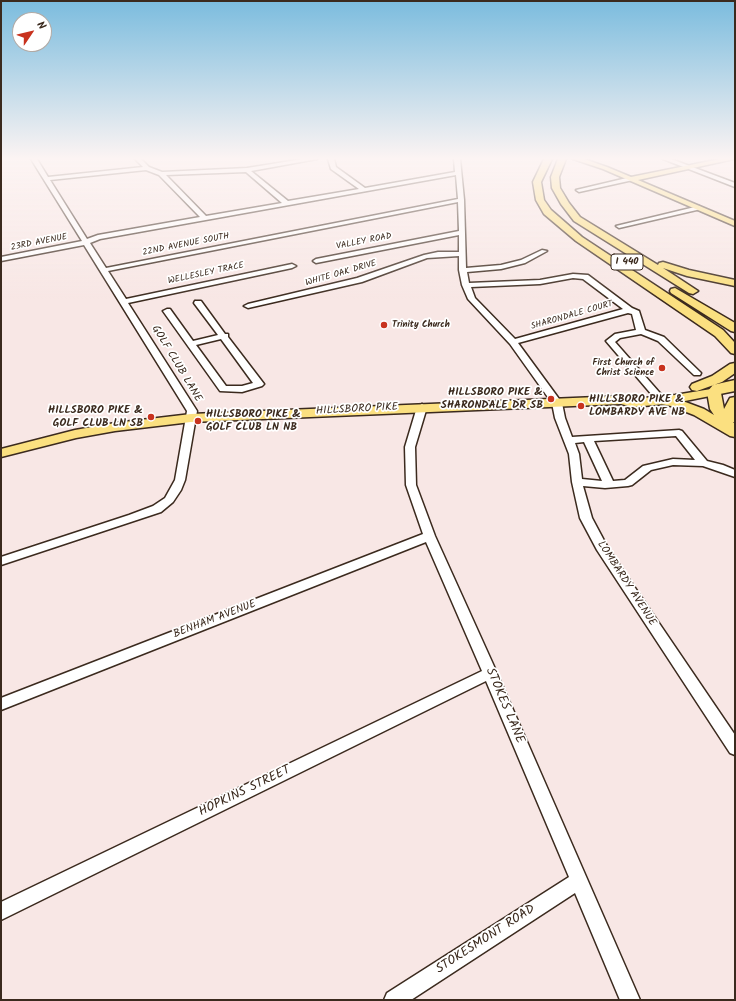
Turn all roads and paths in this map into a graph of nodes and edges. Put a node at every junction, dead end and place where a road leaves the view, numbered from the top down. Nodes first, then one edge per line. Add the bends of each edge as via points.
1 (64, 206) edge
2 (193, 206) edge
3 (278, 206) edge
4 (432, 206) edge
5 (461, 206) edge
6 (543, 206) edge
7 (550, 206) edge
8 (565, 206) edge
9 (566, 206) edge
10 (694, 206) edge
11 (699, 208) junction
12 (206, 219) junction
13 (735, 224) edge
14 (619, 226) dead end
15 (462, 232) junction
16 (579, 239) junction
17 (87, 242) junction
18 (544, 251) dead end
19 (462, 254) junction
20 (1, 259) edge
21 (316, 261) dead end
22 (292, 266) dead end
23 (104, 270) junction
24 (463, 270) junction
25 (735, 283) edge
26 (466, 285) junction
27 (124, 302) junction
28 (198, 303) dead end
29 (248, 306) dead end
30 (629, 310) junction
31 (167, 311) dead end
32 (735, 316) edge
33 (735, 328) edge
34 (641, 332) junction
35 (225, 336) junction
36 (735, 336) edge
37 (514, 342) junction
38 (190, 344) junction
39 (735, 350) edge
40 (735, 367) edge
41 (697, 373) dead end
42 (735, 379) edge
43 (735, 384) edge
44 (697, 387) junction
45 (735, 388) edge
46 (714, 392) junction
47 (658, 398) junction
48 (735, 401) edge
49 (557, 403) junction
50 (422, 407) junction
51 (191, 418) junction
52 (735, 418) edge
53 (735, 432) edge
54 (586, 439) junction
55 (570, 440) junction
56 (1, 453) edge
57 (702, 463) junction
58 (735, 474) edge
59 (577, 482) junction
60 (609, 484) junction
61 (429, 536) junction
62 (1, 561) edge
63 (490, 673) junction
64 (1, 704) edge
65 (735, 748) edge
66 (578, 880) junction
67 (1, 911) edge
68 (394, 1000) edge
69 (630, 1000) edge

1 - 17 street, GOLF CLUB LANE
2 - 12 street
3 - 12 street, 23RD AVENUE
4 - 23 street, 22ND AVENUE SOUTH
5 - 15 street
6 - 16 highway via 547,212
7 - 33 highway, I 440 via 564,220 613,253
8 - 32 highway, I 440 via 577,219 609,240
9 - 25 highway via 582,219 621,243 660,263 687,273
10 - 11 main road
11 - 13 main road
11 - 14 street
12 - 17 street, 23RD AVENUE
15 - 19 street
15 - 21 street, VALLEY ROAD
16 - 36 highway
16 - 39 highway via 719,333
17 - 20 street, 23RD AVENUE
17 - 23 street, GOLF CLUB LANE
18 - 24 street via 523,262
19 - 24 street
19 - 29 street, WHITE OAK DRIVE via 426,256 359,280
22 - 27 street, WELLESLEY TRACE
23 - 27 street, GOLF CLUB LANE
24 - 26 street
26 - 30 street, SHARONDALE COURT via 585,277
26 - 37 street via 472,299
27 - 51 street, GOLF CLUB LANE via 192,411
28 - 35 street
30 - 34 street via 636,313
30 - 37 street, SHARONDALE COURT
31 - 38 street
34 - 41 street via 661,339
34 - 47 street via 618,336 610,341
35 - 38 street
35 - 38 street via 259,384 242,389 223,389
37 - 49 street
40 - 44 highway via 717,379
42 - 44 main road, HILLSBORO PIKE
43 - 46 highway via 718,388
44 - 47 main road, HILLSBORO PIKE
45 - 46 main road, HILLSBORO PIKE
46 - 47 main road, HILLSBORO PIKE
46 - 53 highway via 717,409
47 - 49 main road, HILLSBORO PIKE via 633,403 621,400
47 - 53 highway via 699,412
48 - 52 highway via 730,410
49 - 50 main road, HILLSBORO PIKE
49 - 55 street, LOMBARDY AVENUE via 560,418
50 - 51 main road, HILLSBORO PIKE
50 - 61 street, STOKES LANE via 410,447 411,485
51 - 56 main road, HILLSBORO PIKE via 75,434
51 - 62 street, GOLF CLUB LANE via 180,480 170,500 157,509 133,518
54 - 55 street
54 - 57 street via 679,433
54 - 60 street
55 - 59 street, LOMBARDY AVENUE
57 - 58 street
57 - 60 street via 673,462 647,468 628,483
59 - 60 street
59 - 65 street, LOMBARDY AVENUE via 586,518 603,550
61 - 63 street, STOKES LANE
61 - 64 street, BENHAM AVENUE
63 - 66 street, STOKES LANE
63 - 67 street, HOPKINS STREET
66 - 68 street, STOKESMONT ROAD
66 - 69 street, STOKES LANE

